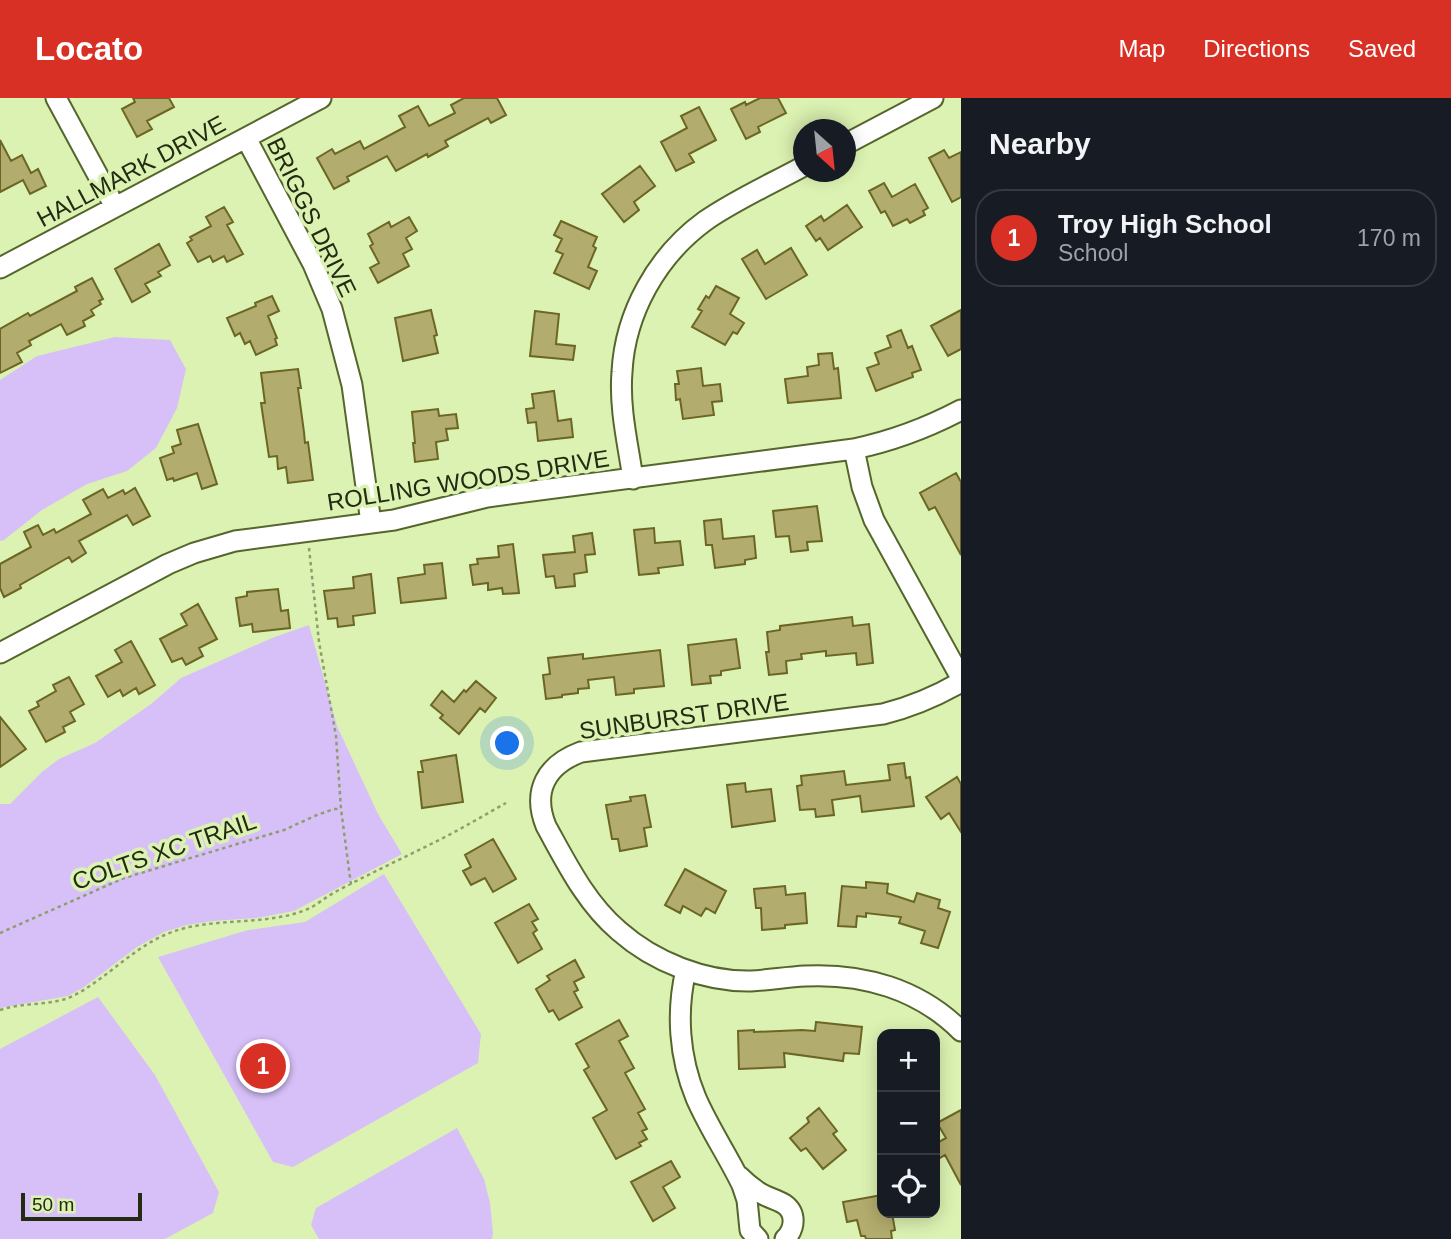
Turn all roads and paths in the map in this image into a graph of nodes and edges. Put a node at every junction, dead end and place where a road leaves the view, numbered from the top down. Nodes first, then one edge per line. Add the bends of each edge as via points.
1 (56, 98) edge
2 (321, 98) edge
3 (933, 98) edge
4 (246, 138) junction
5 (856, 138) edge
6 (793, 171) edge
7 (115, 207) junction
8 (0, 268) edge
9 (961, 410) edge
10 (854, 449) junction
11 (633, 479) junction
12 (371, 523) junction
13 (308, 541) dead end
14 (0, 653) edge
15 (961, 680) edge
16 (506, 803) dead end
17 (341, 809) junction
18 (351, 885) junction
19 (0, 933) edge
20 (686, 970) junction
21 (0, 1010) edge
22 (961, 1031) edge
23 (736, 1173) junction
24 (758, 1239) edge
25 (785, 1239) edge

1 - 7 street
2 - 4 street, HALLMARK DRIVE
3 - 5 street
4 - 7 street, HALLMARK DRIVE
4 - 12 street, BRIGGS DRIVE via 332,309 352,385
6 - 11 street via 705,222 663,263 640,299 621,372
7 - 8 street, HALLMARK DRIVE
9 - 10 street, ROLLING WOODS DRIVE via 926,428
10 - 11 street, ROLLING WOODS DRIVE
10 - 15 street via 874,520
11 - 12 street, ROLLING WOODS DRIVE via 487,497
12 - 14 street, ROLLING WOODS DRIVE via 235,541 194,553
13 - 17 path via 318,642 336,736
15 - 20 street, SUNBURST DRIVE via 906,709 581,752 550,772 541,792 542,817 581,889 619,932
16 - 18 path
17 - 18 path
17 - 19 path, COLTS XC TRAIL via 124,878
18 - 21 path via 302,912 188,927 144,946 69,998
20 - 22 street, SUNBURST DRIVE via 751,981 823,976 877,982 921,1000
20 - 23 street via 679,1020 685,1063 696,1098
23 - 24 street via 747,1200 750,1230
23 - 25 street via 754,1190 790,1210 793,1225

